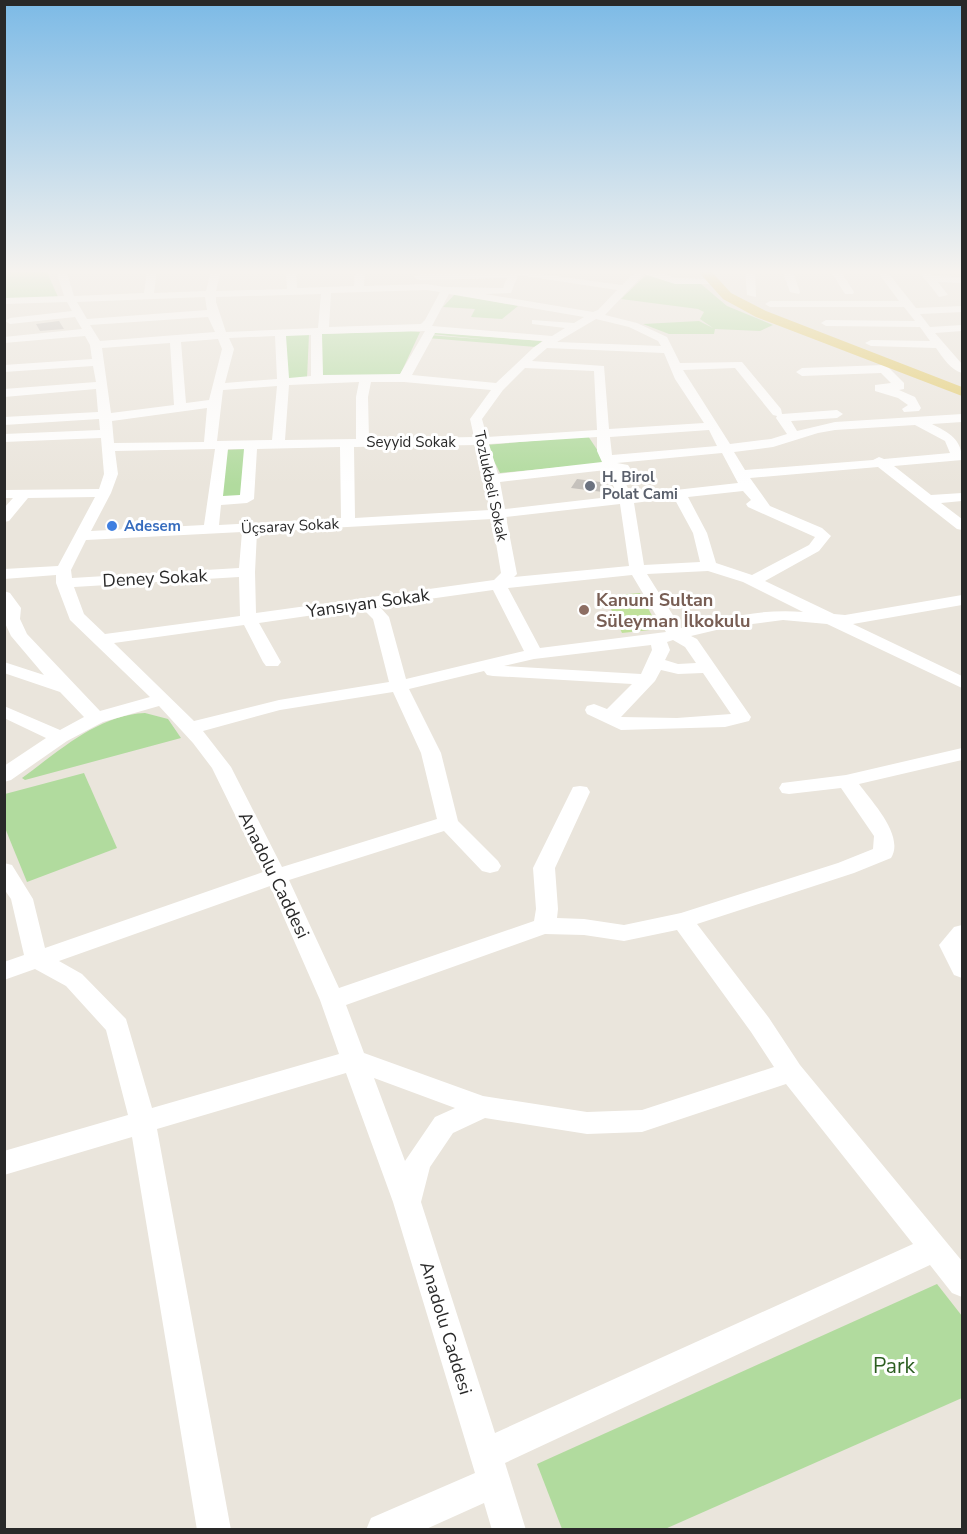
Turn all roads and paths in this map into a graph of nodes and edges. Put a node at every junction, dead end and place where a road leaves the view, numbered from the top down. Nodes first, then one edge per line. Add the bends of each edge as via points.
1 (52, 342) edge
2 (88, 342) edge
3 (175, 342) edge
4 (225, 342) edge
5 (281, 342) edge
6 (319, 342) edge
7 (421, 342) edge
8 (522, 342) edge
9 (522, 342) edge
10 (550, 342) edge
11 (610, 342) edge
12 (628, 342) edge
13 (664, 342) edge
14 (832, 342) edge
15 (853, 342) edge
16 (937, 342) edge
17 (871, 343) dead end
18 (546, 344) junction
19 (942, 348) junction
20 (668, 350) junction
21 (963, 351) edge
22 (522, 364) junction
23 (675, 367) junction
24 (4, 369) edge
25 (963, 370) edge
26 (802, 372) dead end
27 (366, 377) junction
28 (404, 378) junction
29 (316, 379) junction
30 (283, 382) junction
31 (963, 384) edge
32 (102, 385) junction
33 (219, 387) junction
34 (499, 387) junction
35 (963, 392) edge
36 (4, 393) edge
37 (214, 403) junction
38 (180, 408) junction
39 (908, 409) junction
40 (777, 412) dead end
41 (963, 418) edge
42 (4, 421) edge
43 (921, 421) junction
44 (712, 426) junction
45 (690, 427) junction
46 (107, 429) junction
47 (602, 433) junction
48 (795, 436) junction
49 (4, 438) edge
50 (482, 441) junction
51 (347, 442) junction
52 (363, 442) junction
53 (278, 443) junction
54 (216, 444) junction
55 (251, 444) junction
56 (704, 452) junction
57 (728, 455) junction
58 (960, 456) edge
59 (879, 461) junction
60 (610, 462) junction
61 (233, 479) junction
62 (492, 479) junction
63 (743, 480) junction
64 (701, 491) junction
65 (104, 493) junction
66 (4, 494) edge
67 (24, 494) junction
68 (679, 494) junction
69 (963, 497) edge
70 (928, 499) junction
71 (626, 500) junction
72 (215, 501) junction
73 (764, 508) junction
74 (498, 512) junction
75 (4, 518) edge
76 (348, 523) junction
77 (963, 526) edge
78 (250, 528) junction
79 (211, 531) junction
80 (81, 536) junction
81 (709, 566) junction
82 (637, 570) junction
83 (247, 572) junction
84 (4, 574) edge
85 (63, 576) junction
86 (753, 581) junction
87 (498, 585) junction
88 (4, 596) edge
89 (955, 602) edge
90 (368, 604) junction
91 (963, 617) edge
92 (829, 618) junction
93 (248, 619) junction
94 (677, 636) junction
95 (657, 639) junction
96 (100, 640) junction
97 (534, 654) junction
98 (272, 662) dead end
99 (655, 663) junction
100 (4, 667) edge
101 (708, 667) junction
102 (470, 670) junction
103 (646, 680) junction
104 (963, 684) edge
105 (399, 686) junction
106 (66, 688) junction
107 (163, 699) junction
108 (4, 711) edge
109 (96, 718) junction
110 (190, 728) junction
111 (60, 737) junction
112 (963, 754) edge
113 (4, 776) edge
114 (846, 781) junction
115 (789, 788) dead end
116 (580, 792) dead end
117 (448, 823) junction
118 (490, 866) dead end
119 (4, 870) edge
120 (276, 876) junction
121 (681, 921) junction
122 (544, 926) junction
123 (963, 933) edge
124 (36, 959) junction
125 (963, 969) edge
126 (4, 971) edge
127 (332, 1000) junction
128 (354, 1060) junction
129 (791, 1072) junction
130 (483, 1107) junction
131 (143, 1123) junction
132 (4, 1163) edge
133 (406, 1202) junction
134 (934, 1249) junction
135 (963, 1283) edge
136 (490, 1468) junction
137 (214, 1530) edge
138 (383, 1530) edge
139 (509, 1530) edge

1 - 24 street
2 - 32 street
3 - 38 street
4 - 33 street via 228,349
5 - 30 street
6 - 29 street
7 - 28 street
8 - 18 street
9 - 18 street
10 - 18 street, Tozlukbeli Sokak
11 - 18 street
12 - 20 street
13 - 20 street
14 - 35 main road
15 - 31 main road
16 - 19 street
17 - 19 street
18 - 22 street, Tozlukbeli Sokak
19 - 21 street
19 - 25 street
20 - 23 street
22 - 34 street, Tozlukbeli Sokak
22 - 47 street via 600,368
23 - 40 street via 738,364
23 - 44 street
26 - 39 street via 884,369 900,386 879,388 904,396 914,404 915,408
27 - 28 street
27 - 29 street
27 - 52 street via 362,397
28 - 34 street
29 - 30 street
30 - 33 street
30 - 53 street
32 - 36 street
32 - 46 street
33 - 37 street
34 - 50 street, Tozlukbeli Sokak via 476,419
37 - 38 street
37 - 54 street
38 - 46 street
39 - 43 street
39 - 48 street via 782,418
41 - 43 street
42 - 46 street
43 - 48 street via 835,426
43 - 58 street via 950,439
44 - 45 street, Seyyid Sokak
44 - 57 street
45 - 47 street, Seyyid Sokak
45 - 56 street
46 - 49 street
46 - 54 street, Seyyid Sokak
46 - 65 street via 111,474
47 - 50 street, Seyyid Sokak
47 - 60 street
48 - 57 street
50 - 52 street, Seyyid Sokak
50 - 62 street, Tozlukbeli Sokak
51 - 52 street, Seyyid Sokak
51 - 53 street, Seyyid Sokak
51 - 76 street
53 - 55 street, Seyyid Sokak
54 - 55 street, Seyyid Sokak
54 - 61 street
55 - 61 street
56 - 57 street
56 - 60 street
57 - 60 street via 622,468
57 - 63 street
58 - 59 street, Üçsaray Sokak
59 - 63 street, Üçsaray Sokak
59 - 70 street
60 - 62 street
60 - 71 street
61 - 72 street
61 - 72 street via 247,499
62 - 74 street, Tozlukbeli Sokak
63 - 64 street, Üçsaray Sokak
63 - 73 street
64 - 68 street, Üçsaray Sokak
64 - 73 street
65 - 67 street
65 - 80 street
66 - 67 street
67 - 75 street
68 - 71 street, Üçsaray Sokak
68 - 81 street via 700,533
69 - 70 street
70 - 77 street
71 - 74 street, Üçsaray Sokak
71 - 82 street
72 - 79 street
73 - 86 street via 824,536 814,548
74 - 76 street, Üçsaray Sokak
74 - 87 street, Tozlukbeli Sokak via 509,574
76 - 78 street, Üçsaray Sokak
78 - 79 street, Üçsaray Sokak
78 - 83 street
79 - 80 street, Üçsaray Sokak
80 - 85 street
81 - 82 street, Yansıyan Sokak
81 - 86 street
82 - 87 street, Yansıyan Sokak
82 - 94 street
83 - 85 street, Deney Sokak
83 - 93 street
84 - 85 street, Deney Sokak
85 - 96 street, Anadolu Caddesi via 76,616
86 - 92 street
87 - 90 street, Yansıyan Sokak
87 - 97 street
88 - 106 street via 13,608 12,619 19,636
89 - 91 street
89 - 92 street via 845,620
90 - 93 street, Yansıyan Sokak
90 - 105 street via 381,617
92 - 94 street via 783,615 729,622
92 - 104 street
93 - 96 street, Yansıyan Sokak
93 - 98 street
94 - 95 street
94 - 101 street via 692,643
95 - 97 street
95 - 99 street via 661,650
96 - 107 street, Anadolu Caddesi
97 - 102 street
99 - 101 street via 678,669
99 - 103 street
100 - 106 street
101 - 103 street via 742,717 677,724 621,724 602,713
102 - 103 street
102 - 105 street
105 - 110 street via 279,705
105 - 117 street via 431,753
106 - 109 street
107 - 109 street
107 - 110 street, Anadolu Caddesi
108 - 111 street
109 - 111 street
110 - 120 street, Anadolu Caddesi via 221,767
111 - 113 street
112 - 114 street
114 - 115 street
114 - 121 street via 884,835 884,853
116 - 122 street via 544,868
117 - 118 street
117 - 120 street
119 - 124 street via 22,898
120 - 124 street
120 - 127 street, Anadolu Caddesi
121 - 122 street via 624,933
121 - 129 street via 760,1024
122 - 127 street
123 - 125 street via 950,945
124 - 126 street
124 - 131 street via 74,980 117,1026
127 - 128 street, Anadolu Caddesi
128 - 130 street
128 - 131 street
128 - 133 street, Anadolu Caddesi
129 - 130 street via 642,1120 587,1123
129 - 134 street
130 - 133 street via 444,1125 418,1163
131 - 132 street
131 - 137 street
133 - 136 street, Anadolu Caddesi
134 - 135 street
134 - 136 street
136 - 138 street
136 - 139 street, Anadolu Caddesi

